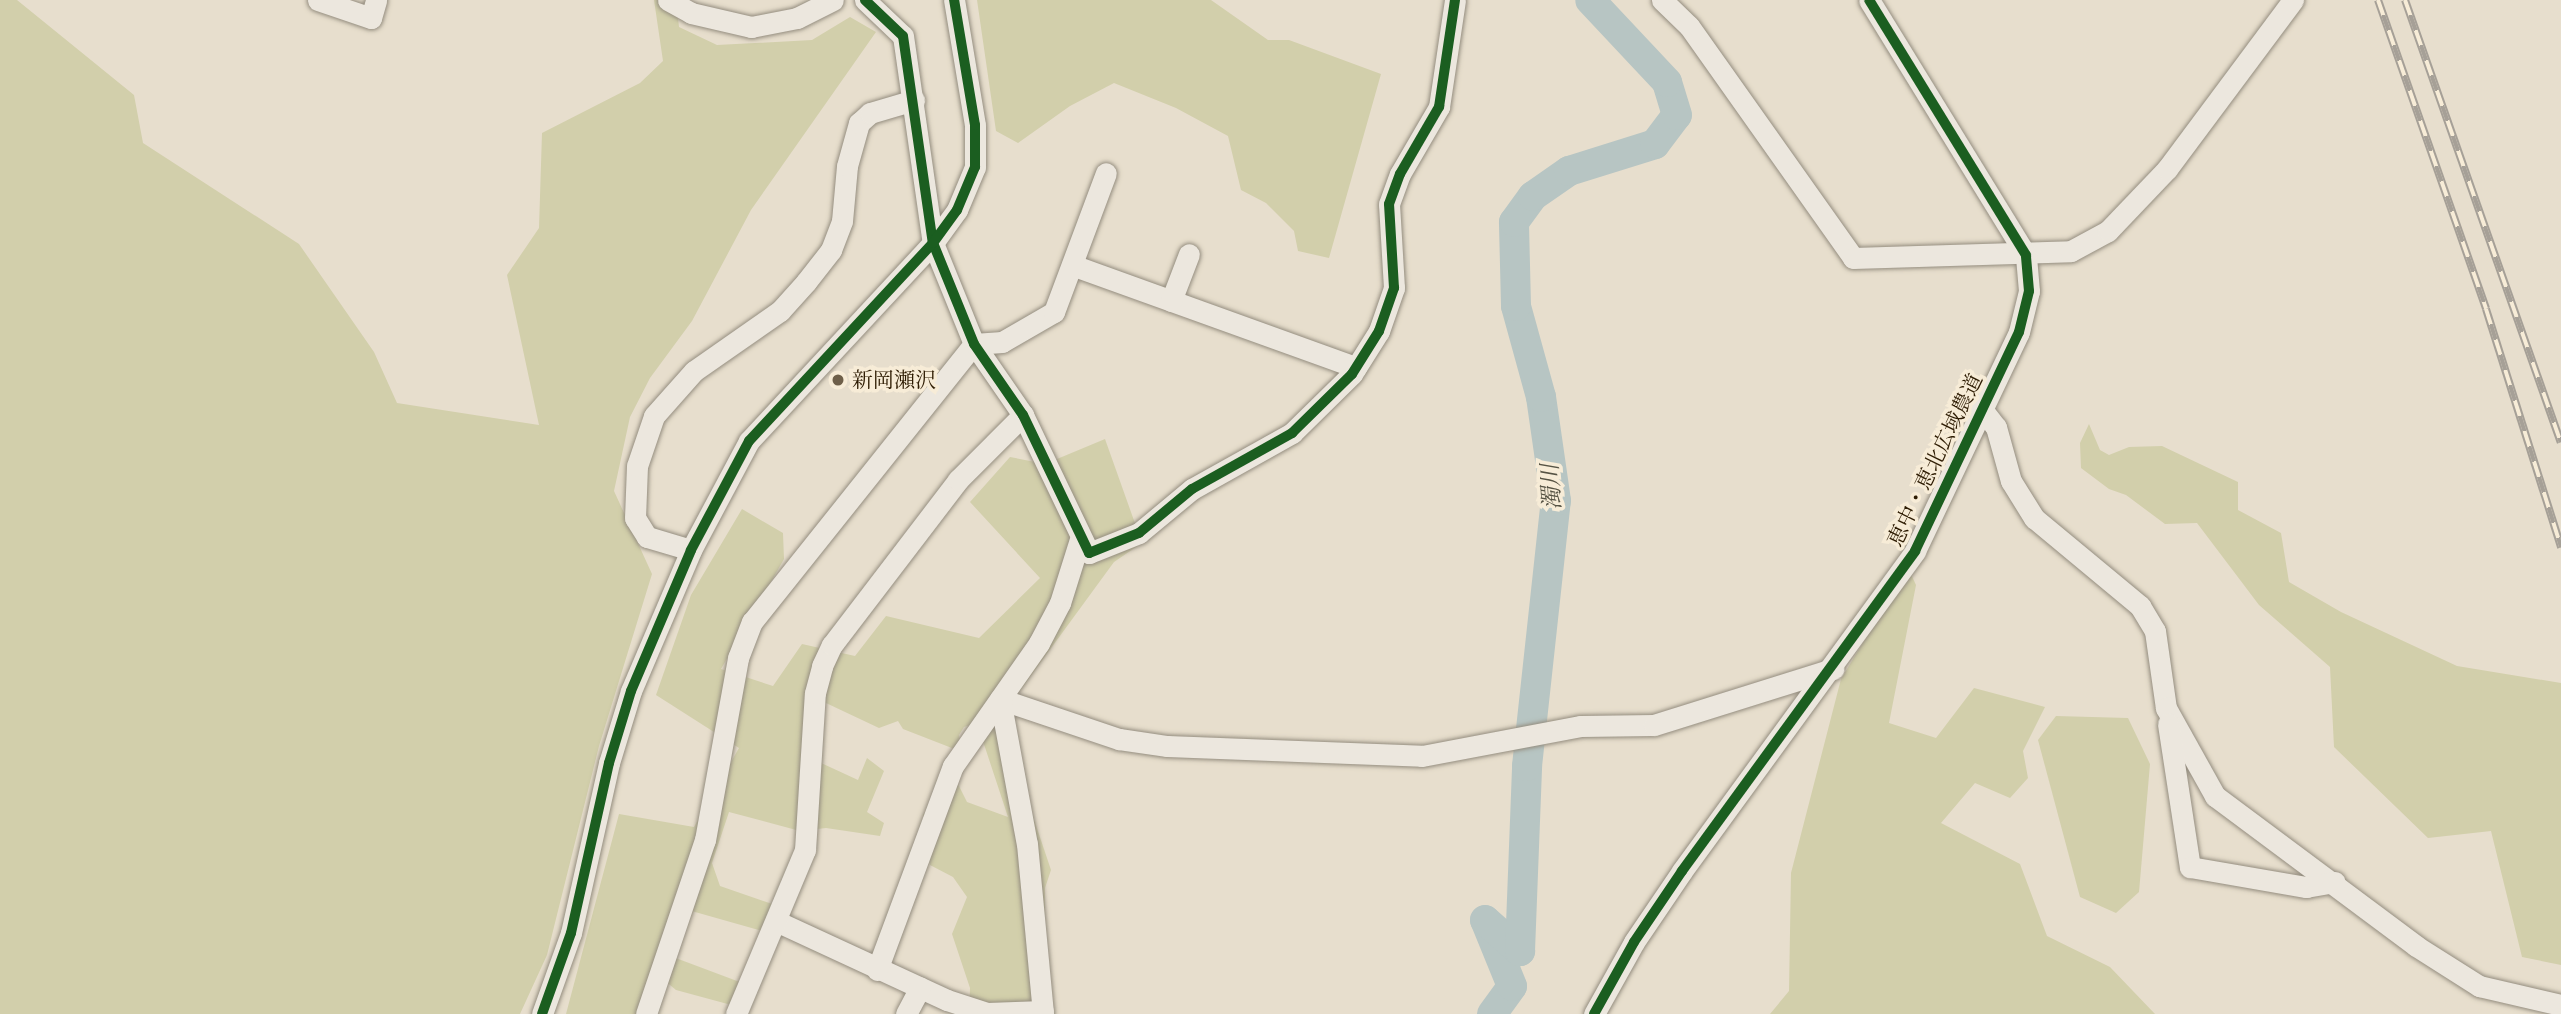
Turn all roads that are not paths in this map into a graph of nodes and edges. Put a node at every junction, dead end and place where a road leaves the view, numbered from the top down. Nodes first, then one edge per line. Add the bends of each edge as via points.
1 (318, 0) edge
2 (376, 0) edge
3 (668, 0) edge
4 (833, 0) edge
5 (865, 0) edge
6 (954, 0) edge
7 (1455, 0) edge
8 (1662, 0) edge
9 (1869, 0) edge
10 (2293, 0) edge
11 (914, 100) junction
12 (1106, 173) dead end
13 (933, 243) junction
14 (1189, 254) dead end
15 (2026, 255) junction
16 (1072, 265) junction
17 (1171, 301) junction
18 (974, 344) junction
19 (1356, 367) junction
20 (1981, 408) junction
21 (1023, 415) junction
22 (1080, 538) junction
23 (691, 550) junction
24 (1833, 668) junction
25 (1000, 699) junction
26 (2166, 708) junction
27 (2334, 882) junction
28 (776, 920) junction
29 (877, 970) junction
30 (920, 988) junction
31 (2561, 1005) edge
32 (1043, 1012) edge
33 (542, 1014) edge
34 (646, 1014) edge
35 (736, 1014) edge
36 (906, 1014) edge
37 (1594, 1014) edge

1 - 2 street via 371,18
3 - 4 street via 691,13 751,27 797,18
5 - 11 street via 903,36
6 - 13 street via 975,125 975,167 957,210
7 - 19 street via 1438,107 1400,174 1389,204 1394,288 1379,331
8 - 15 street via 1689,26 1853,258
9 - 15 street, 恵中・恵北広域農道
10 - 15 street via 2167,169 2108,231 2071,251
11 - 13 street
11 - 23 street via 870,113 859,123 847,166 842,221 831,250 806,282 780,311 694,371 653,416 637,466 635,518 647,537
12 - 16 street
13 - 18 street
13 - 23 street via 749,441
14 - 17 street
15 - 20 street, 恵中・恵北広域農道 via 2029,291 2020,332
16 - 17 street
16 - 18 street via 1054,312 1002,342
17 - 19 street
18 - 21 street
18 - 34 street via 752,621 738,658 705,840
19 - 22 street via 1292,433 1192,489 1139,533 1089,553
20 - 24 street, 恵中・恵北広域農道 via 1915,551
20 - 26 street via 1996,427 2011,481 2034,518 2140,606 2155,631
21 - 22 street
21 - 28 street via 958,480 832,645 815,693 805,850
22 - 25 street via 1060,603
23 - 33 street via 631,691 609,763 571,933
24 - 25 street via 1654,725 1581,726 1422,756 1167,746 1119,739
24 - 37 street, 恵中・恵北広域農道 via 1682,871 1634,942
25 - 29 street via 953,766
25 - 32 street via 1027,844
26 - 27 street via 2215,796
26 - 27 street via 2190,867 2306,887
27 - 31 street via 2416,946 2479,986
28 - 29 street
28 - 35 street
29 - 30 street
30 - 32 street via 987,1013
30 - 36 street

